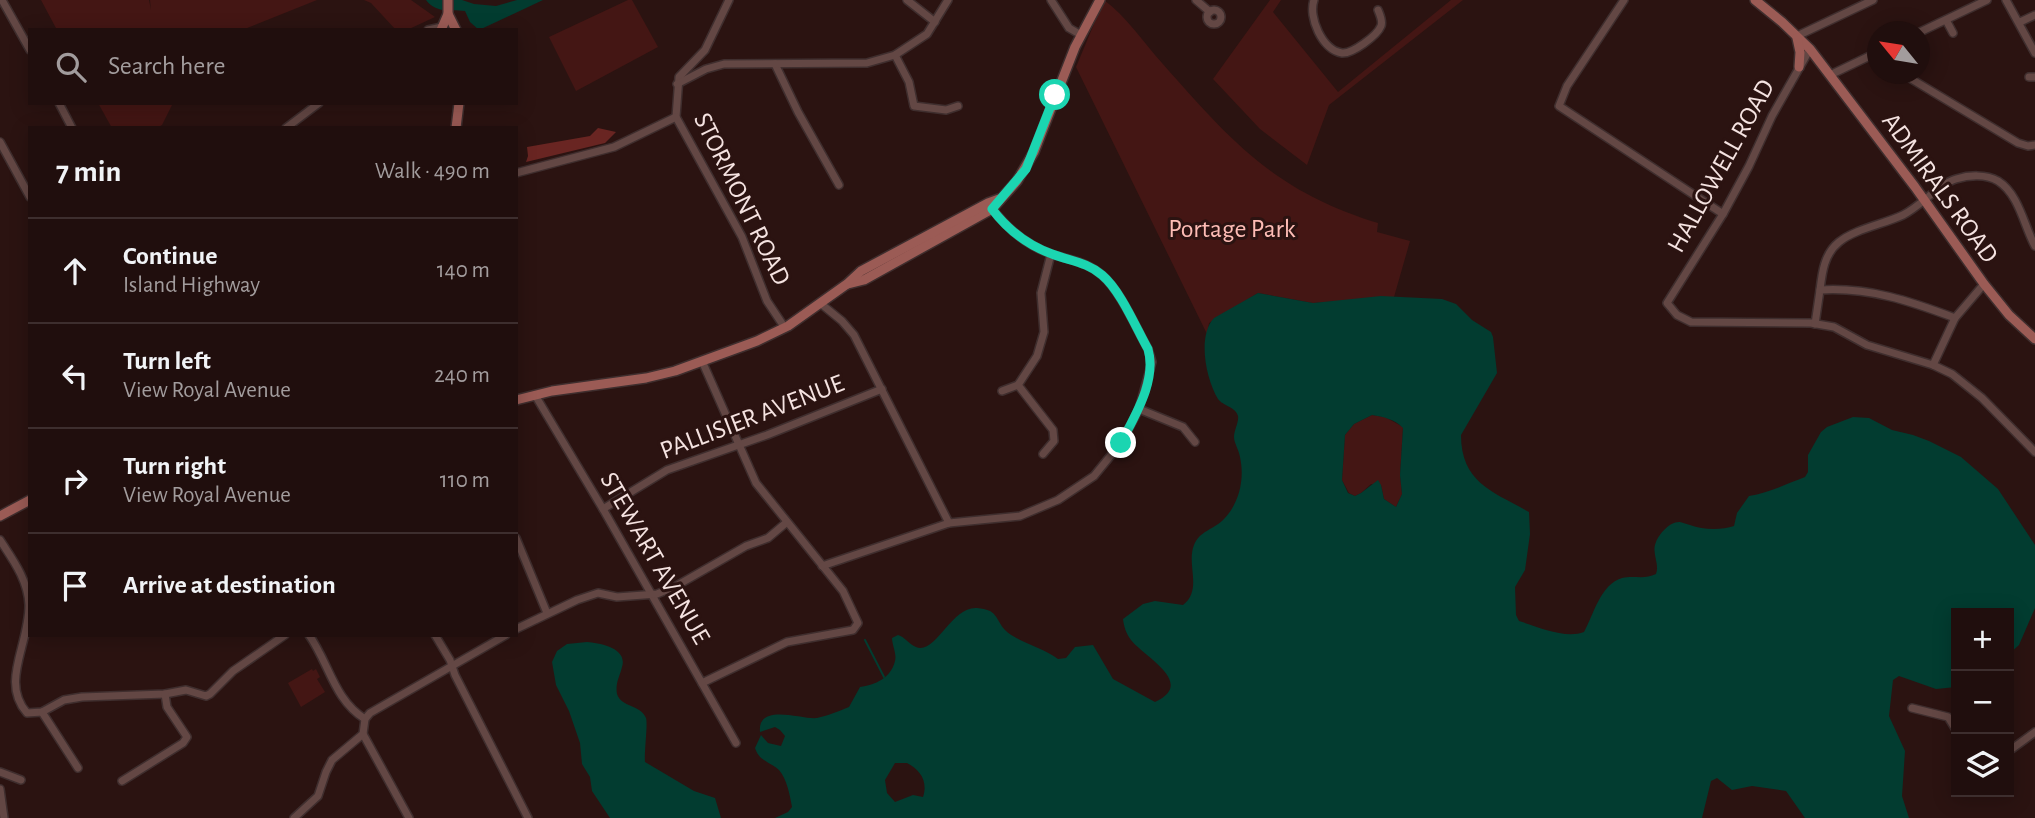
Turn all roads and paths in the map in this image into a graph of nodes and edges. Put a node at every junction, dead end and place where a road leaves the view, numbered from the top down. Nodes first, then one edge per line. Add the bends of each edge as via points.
1 (2, 0) edge
2 (448, 0) edge
3 (729, 0) edge
4 (907, 0) edge
5 (948, 0) edge
6 (1051, 0) edge
7 (1100, 0) edge
8 (1196, 0) edge
9 (1314, 0) edge
10 (1624, 0) edge
11 (1755, 0) edge
12 (1873, 0) edge
13 (1987, 0) edge
14 (2006, 0) edge
15 (1378, 10) dead end
16 (1210, 12) dead end
17 (2035, 15) edge
18 (1946, 20) junction
19 (935, 22) junction
20 (2020, 22) junction
21 (1930, 27) edge
22 (447, 28) edge
23 (1953, 33) dead end
24 (1081, 35) junction
25 (1797, 36) junction
26 (28, 46) edge
27 (1810, 49) junction
28 (2035, 53) edge
29 (895, 55) junction
30 (1867, 58) edge
31 (775, 64) junction
32 (1799, 67) junction
33 (1830, 75) junction
34 (677, 84) junction
35 (1920, 84) edge
36 (60, 105) edge
37 (315, 105) edge
38 (460, 105) edge
39 (957, 106) dead end
40 (676, 117) junction
41 (71, 126) edge
42 (289, 126) edge
43 (456, 126) edge
44 (0, 142) edge
45 (2035, 145) edge
46 (518, 172) edge
47 (838, 185) dead end
48 (28, 193) edge
49 (1925, 200) junction
50 (990, 206) junction
51 (1723, 214) junction
52 (2035, 246) edge
53 (1051, 254) junction
54 (1984, 284) junction
55 (1820, 290) junction
56 (820, 303) junction
57 (1955, 318) junction
58 (1815, 324) junction
59 (785, 328) junction
60 (2035, 339) edge
61 (702, 361) junction
62 (1933, 365) junction
63 (1018, 385) junction
64 (882, 389) junction
65 (1002, 391) dead end
66 (535, 395) junction
67 (518, 399) edge
68 (1139, 409) junction
69 (1195, 442) dead end
70 (737, 445) junction
71 (2035, 452) edge
72 (1043, 454) dead end
73 (28, 501) edge
74 (603, 509) junction
75 (0, 516) edge
76 (787, 522) junction
77 (949, 523) junction
78 (0, 540) edge
79 (518, 543) edge
80 (822, 566) junction
81 (653, 595) junction
82 (28, 600) edge
83 (28, 612) edge
84 (547, 613) junction
85 (518, 628) edge
86 (282, 637) edge
87 (310, 637) edge
88 (436, 637) edge
89 (503, 637) edge
90 (452, 666) junction
91 (6, 671) dead end
92 (702, 683) junction
93 (165, 694) junction
94 (8, 695) dead end
95 (1912, 708) dead end
96 (42, 712) junction
97 (365, 719) junction
98 (1951, 722) edge
99 (2035, 732) edge
100 (363, 734) junction
101 (736, 743) dead end
102 (2014, 747) edge
103 (78, 768) dead end
104 (0, 772) edge
105 (21, 780) dead end
106 (122, 780) dead end
107 (0, 789) edge
108 (527, 816) edge
109 (4, 818) edge
110 (294, 818) edge
111 (409, 818) edge
112 (518, 818) edge

1 - 26 street
2 - 22 main road
3 - 34 street via 709,43 681,72
4 - 19 street
5 - 19 street
6 - 24 street via 1069,28
7 - 24 main road
8 - 16 street
9 - 15 street via 1315,26 1339,53 1353,51 1381,27
10 - 51 street via 1567,86 1559,106
11 - 25 main road, ADMIRALS ROAD
12 - 25 street
13 - 18 street
14 - 20 street
17 - 20 street
18 - 21 street
18 - 23 street
19 - 29 street via 917,43
20 - 28 street
24 - 50 main road via 1026,169
25 - 27 main road, ADMIRALS ROAD
25 - 32 main road
27 - 32 street, HALLOWELL ROAD
27 - 33 main road, ADMIRALS ROAD
29 - 31 street via 867,63
29 - 39 street via 909,82 914,106 946,110
30 - 33 street
31 - 34 street via 715,66
31 - 47 street
32 - 51 street, HALLOWELL ROAD
33 - 49 main road, ADMIRALS ROAD
34 - 40 street, STORMONT ROAD
35 - 45 street via 2018,143
36 - 41 street
37 - 42 street
38 - 43 main road
40 - 46 street via 614,147
40 - 59 street, STORMONT ROAD via 742,237 767,302
44 - 48 street
49 - 52 street via 1954,179 1979,175 1998,181 2012,194
49 - 54 main road, ADMIRALS ROAD
49 - 55 street via 1905,214 1838,243 1824,265
50 - 53 street via 1009,230
50 - 56 main road
51 - 58 street, HALLOWELL ROAD via 1667,303 1677,315 1698,323
53 - 63 street via 1041,293 1044,332 1037,356
53 - 68 street via 1087,264 1104,276 1148,349 1152,362
54 - 57 street
54 - 60 main road, ADMIRALS ROAD
55 - 57 street via 1886,294
55 - 58 street
56 - 59 main road
56 - 64 street via 854,335
57 - 62 street
58 - 62 street
59 - 61 main road
61 - 66 main road via 646,378
61 - 70 street
62 - 71 street via 1982,398
63 - 65 street
63 - 72 street via 1053,430 1054,441
64 - 70 street, PALLISIER AVENUE
64 - 77 street
66 - 67 main road
66 - 74 street, STEWART AVENUE
68 - 69 street via 1184,427
68 - 77 street via 1121,443 1094,476 1058,500 1020,516
70 - 74 street, PALLISIER AVENUE via 667,470
70 - 76 street via 756,482
73 - 75 main road
74 - 81 street, STEWART AVENUE
76 - 80 street
76 - 81 street via 768,538
77 - 80 street
78 - 82 street via 21,573
79 - 84 street
80 - 92 street via 843,591 858,626 787,642
81 - 84 street via 598,593
81 - 92 street, STEWART AVENUE
83 - 91 street
84 - 85 street
86 - 93 street via 233,671 210,694 186,690
87 - 97 street via 340,695
88 - 90 street
89 - 90 street
90 - 97 street
90 - 108 street
92 - 101 street, STEWART AVENUE
93 - 96 street via 72,698
93 - 106 street via 167,707 187,737
94 - 96 street via 27,713
95 - 98 street via 1948,717
96 - 103 street
97 - 100 street
99 - 102 street
100 - 110 street via 332,760 318,796
100 - 111 street
104 - 105 street
107 - 109 street
108 - 112 street

